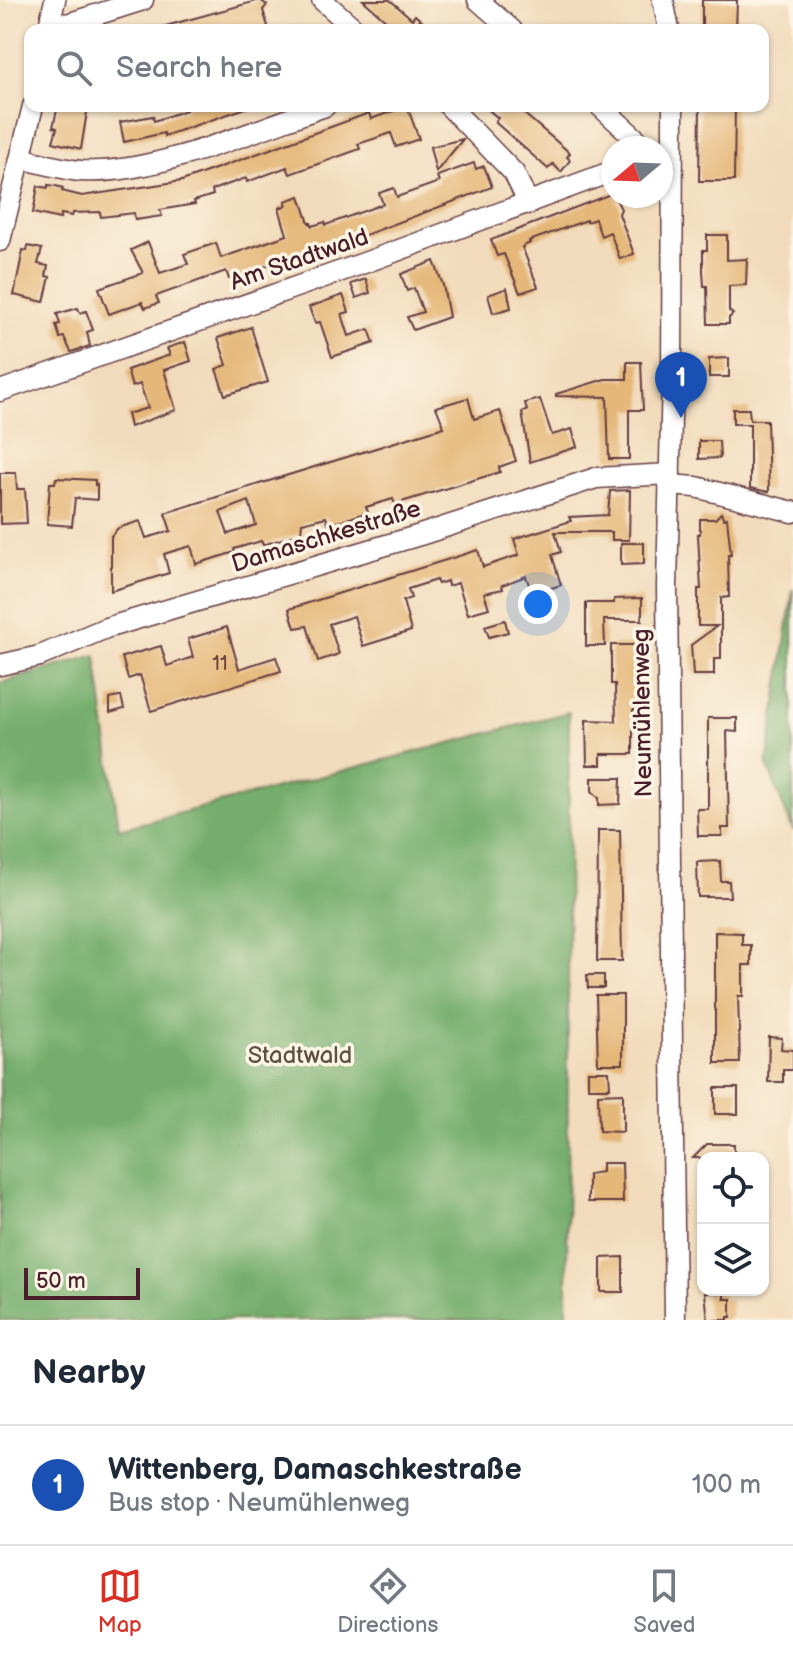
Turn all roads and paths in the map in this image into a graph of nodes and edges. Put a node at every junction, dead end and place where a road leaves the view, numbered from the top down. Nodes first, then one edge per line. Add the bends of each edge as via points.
1 (55, 0) edge
2 (143, 0) edge
3 (322, 0) edge
4 (478, 0) edge
5 (663, 0) edge
6 (49, 24) edge
7 (67, 24) edge
8 (349, 24) edge
9 (505, 24) edge
10 (668, 24) edge
11 (32, 112) edge
12 (308, 112) edge
13 (455, 112) edge
14 (607, 112) edge
15 (672, 112) edge
16 (633, 136) edge
17 (669, 136) edge
18 (21, 158) junction
19 (601, 176) edge
20 (529, 204) junction
21 (667, 208) edge
22 (0, 241) edge
23 (0, 391) edge
24 (670, 479) junction
25 (793, 512) edge
26 (0, 665) edge
27 (675, 1320) edge

1 - 6 street
2 - 7 street
3 - 8 street
4 - 9 street
5 - 10 street
11 - 18 street
12 - 18 street via 185,154 119,169 80,171
13 - 20 street via 514,173
14 - 16 street
15 - 17 street, Neumühlenweg
18 - 22 street
19 - 20 street, Am Stadtwald
20 - 23 street, Am Stadtwald
21 - 24 street, Neumühlenweg
24 - 25 street, Damaschkestraße
24 - 26 street, Damaschkestraße via 596,478
24 - 27 street, Neumühlenweg via 667,680

